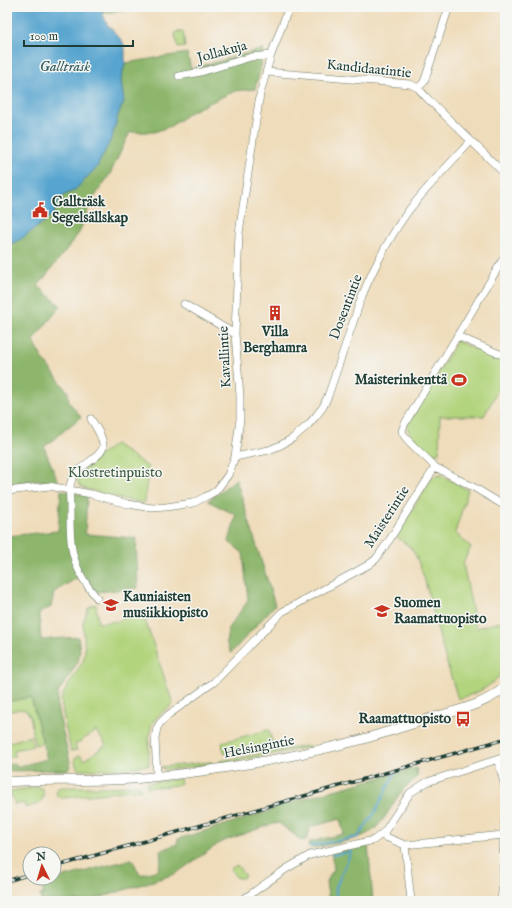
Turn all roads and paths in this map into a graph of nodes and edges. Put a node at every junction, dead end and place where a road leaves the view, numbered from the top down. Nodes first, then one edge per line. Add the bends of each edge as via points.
1 (289, 7) edge
2 (449, 7) edge
3 (271, 55) junction
4 (267, 72) junction
5 (179, 76) dead end
6 (418, 88) junction
7 (471, 141) junction
8 (505, 174) edge
9 (505, 256) edge
10 (184, 304) dead end
11 (235, 334) junction
12 (456, 336) junction
13 (505, 358) edge
14 (91, 419) dead end
15 (236, 457) junction
16 (435, 467) junction
17 (70, 490) junction
18 (7, 491) edge
19 (505, 506) edge
20 (97, 598) dead end
21 (504, 690) edge
22 (505, 757) edge
23 (498, 760) junction
24 (157, 776) junction
25 (7, 782) edge
26 (505, 787) edge
27 (505, 817) edge
28 (381, 835) junction
29 (503, 835) junction
30 (405, 845) junction
31 (241, 901) edge
32 (411, 901) edge
33 (501, 901) edge

1 - 3 street, Kavallintie
2 - 6 street via 424,82
3 - 4 street, Kavallintie
3 - 5 street, Jollakuja via 251,57
4 - 6 street, Kandidaatintie via 410,84
4 - 11 street, Kavallintie via 260,94 239,232
6 - 7 street, Kandidaatintie
7 - 8 street, Kandidaatintie
7 - 15 street, Dosentintie via 408,211 388,244 368,282 323,407 293,438 281,445
9 - 12 street
10 - 11 street
11 - 15 street, Kavallintie via 240,396
12 - 13 street
12 - 16 street via 402,431 406,439
14 - 17 street via 103,447 100,453 73,477
15 - 17 street, Kavallintie via 228,475 216,491 179,506 152,508
16 - 19 street
16 - 24 street, Maisterintie via 376,559 282,612 214,682 160,723 154,738
17 - 18 street, Kavallintie via 49,486
17 - 20 street via 71,549 74,562 87,587
21 - 24 main road, Helsingintie via 489,699 459,710 353,742 228,768
22 - 23 street
23 - 26 street
23 - 28 street via 427,782 417,788 410,793
24 - 25 main road, Helsingintie via 120,780
27 - 29 street
28 - 30 street
28 - 31 street via 374,840 316,853 299,861
29 - 30 street
29 - 33 street
30 - 32 street

